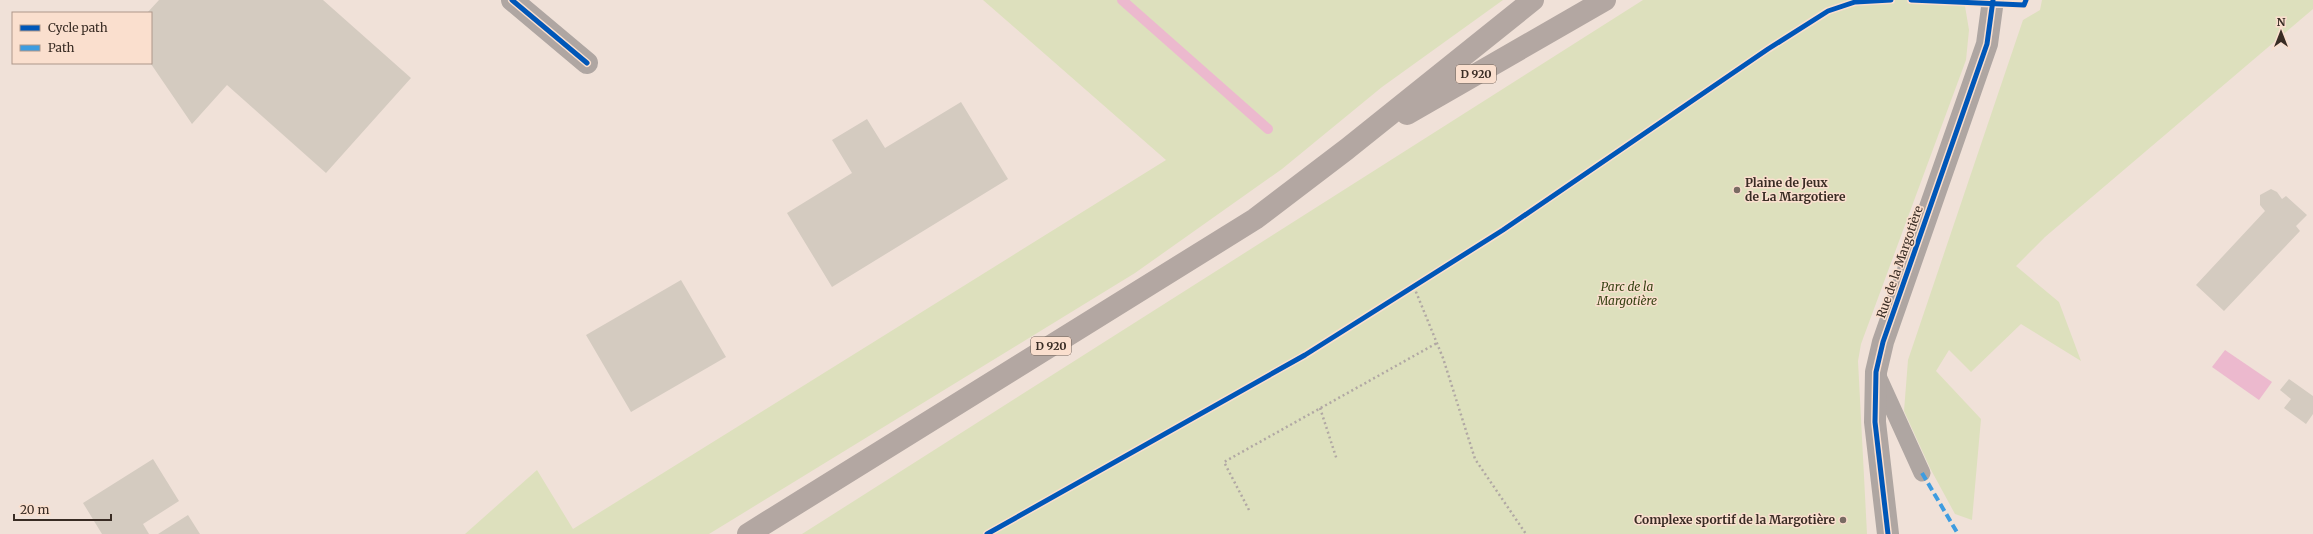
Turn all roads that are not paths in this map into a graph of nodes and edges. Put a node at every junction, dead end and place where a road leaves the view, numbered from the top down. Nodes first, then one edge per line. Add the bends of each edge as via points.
1 (512, 0) edge
2 (1533, 0) edge
3 (1605, 0) edge
4 (1992, 1) edge
5 (587, 63) dead end
6 (1348, 149) junction
7 (1876, 372) junction
8 (1922, 473) dead end
9 (748, 534) edge
10 (1888, 534) edge

1 - 5 street
2 - 6 main road, D 920
3 - 6 main road, D 920
4 - 7 street, Rue de la Margotière via 1987,44 1883,342
6 - 9 main road, D 920 via 1255,219
7 - 8 lane
7 - 10 street, Rue de la Margotière via 1875,422

